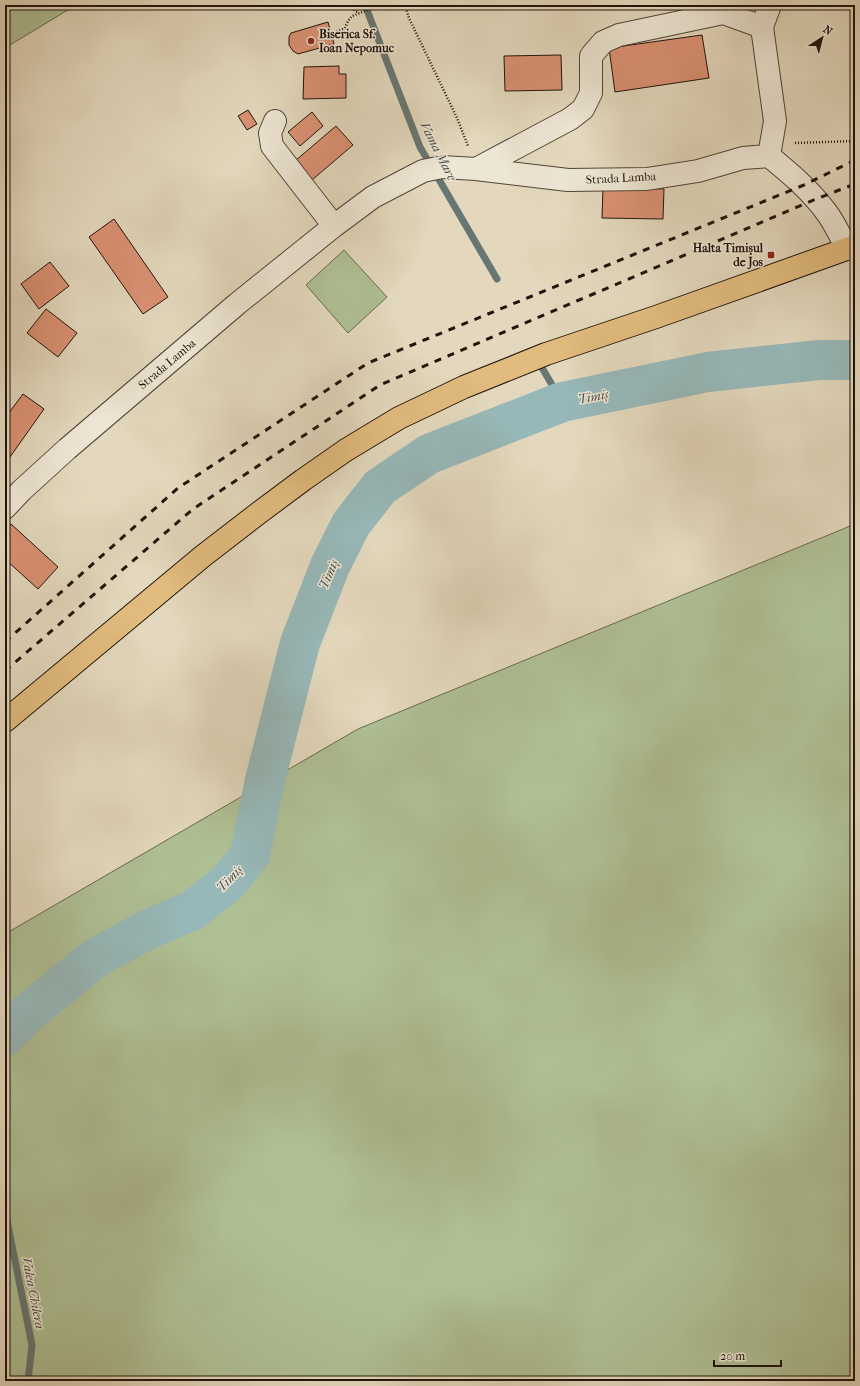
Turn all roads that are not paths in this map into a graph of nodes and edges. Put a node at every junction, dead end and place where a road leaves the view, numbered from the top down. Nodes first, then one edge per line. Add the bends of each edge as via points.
1 (770, 5) edge
2 (762, 26) junction
3 (275, 121) dead end
4 (769, 156) junction
5 (476, 169) junction
6 (334, 226) junction
7 (851, 247) edge
8 (5, 508) edge
9 (5, 721) edge

1 - 2 street
2 - 4 street via 775,121
2 - 5 street via 723,13 619,35 602,42 591,56 591,93 582,109 570,120
3 - 6 street via 270,133 272,146
4 - 5 street, Strada Lamba via 743,158 698,171 647,179 568,180
4 - 7 street via 804,185
5 - 6 street, Strada Lamba via 432,169 373,197
6 - 8 street, Strada Lamba via 67,449
7 - 9 highway via 546,354 464,387 399,418 346,450 260,512 203,556

